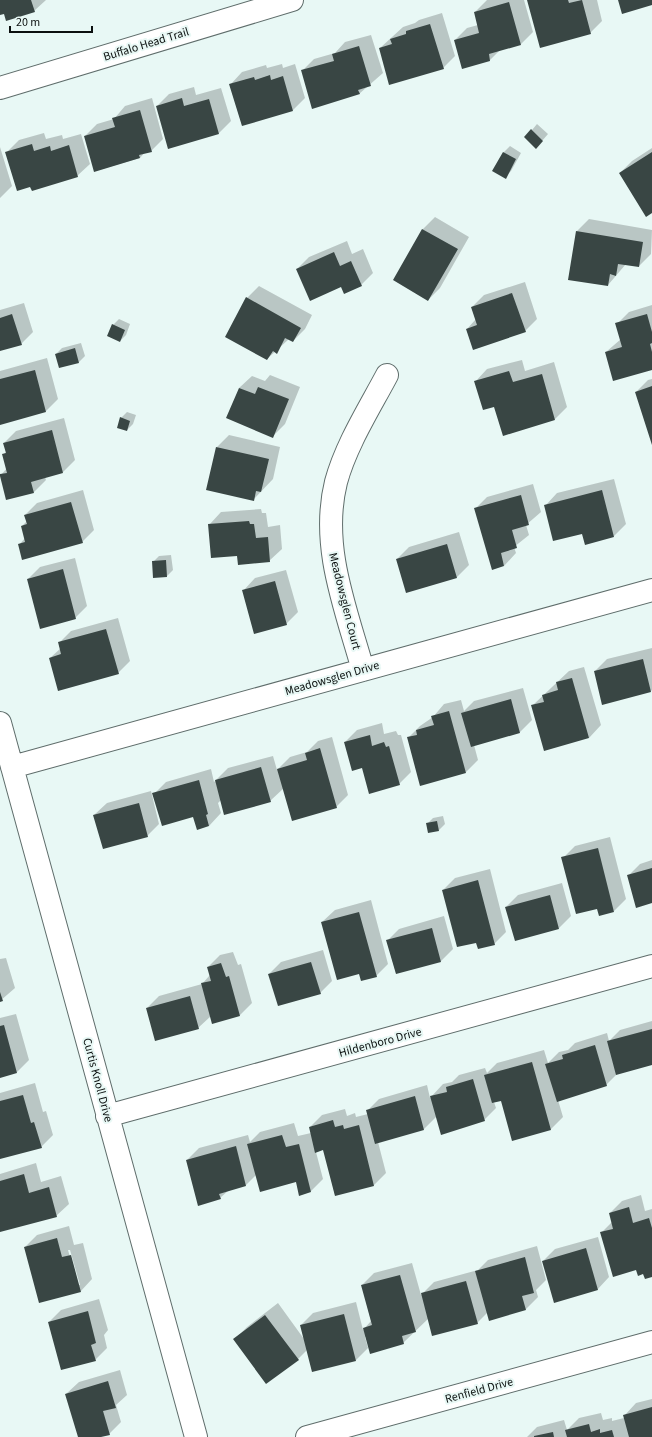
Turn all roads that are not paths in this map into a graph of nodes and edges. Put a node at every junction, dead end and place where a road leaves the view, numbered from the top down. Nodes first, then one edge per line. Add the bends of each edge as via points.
1 (292, 0) edge
2 (0, 88) edge
3 (387, 375) dead end
4 (652, 590) edge
5 (363, 670) junction
6 (0, 723) edge
7 (12, 767) junction
8 (652, 966) edge
9 (107, 1116) junction
10 (652, 1342) edge
11 (196, 1437) edge
12 (306, 1437) edge

1 - 2 street, Buffalo Head Trail
3 - 5 street, Meadowsglen Court via 352,443 339,475 330,524 336,574
4 - 5 street, Meadowsglen Drive
5 - 7 street, Meadowsglen Drive
6 - 7 street, Curtis Knoll Drive
7 - 9 street, Curtis Knoll Drive
8 - 9 street, Hildenboro Drive
9 - 11 street, Curtis Knoll Drive
10 - 12 street, Renfield Drive

